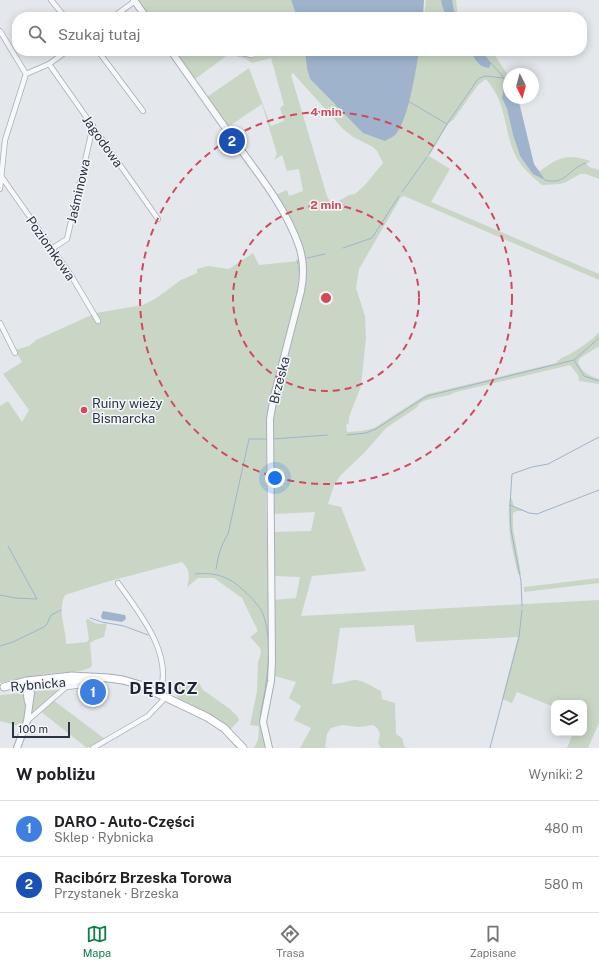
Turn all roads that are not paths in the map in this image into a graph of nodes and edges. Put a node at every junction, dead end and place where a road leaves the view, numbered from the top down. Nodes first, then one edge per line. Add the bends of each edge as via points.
1 (51, 0) edge
2 (135, 0) edge
3 (61, 12) edge
4 (119, 12) edge
5 (143, 12) edge
6 (0, 32) edge
7 (12, 51) edge
8 (15, 56) edge
9 (60, 56) edge
10 (102, 56) edge
11 (175, 56) edge
12 (49, 64) junction
13 (26, 74) junction
14 (143, 111) dead end
15 (93, 126) junction
16 (1, 176) junction
17 (0, 189) edge
18 (158, 219) dead end
19 (53, 248) junction
20 (98, 321) dead end
21 (0, 323) edge
22 (15, 353) dead end
23 (118, 583) dead end
24 (84, 678) junction
25 (28, 684) junction
26 (2, 687) edge
27 (162, 695) junction
28 (27, 721) junction
29 (270, 747) edge
30 (17, 748) edge
31 (93, 748) edge
32 (243, 748) edge

1 - 3 street
2 - 4 street
2 - 5 street
6 - 7 street
8 - 13 street
9 - 12 street
10 - 14 street
11 - 29 street, Brzeska via 272,195 293,232 303,264 301,291 270,420 272,661 263,722
12 - 13 street
12 - 15 street, Jagodowa
13 - 16 street via 5,140
15 - 18 street, Jagodowa
15 - 19 street, Jaśminowa via 67,239
16 - 17 street
16 - 19 street, Poziomkowa
19 - 20 street, Poziomkowa
21 - 22 street
23 - 27 street via 146,622 155,641 164,674
24 - 25 main road, Rybnicka via 72,676
24 - 27 main road, Rybnicka via 123,680
24 - 28 street via 85,685 66,687
25 - 26 main road, Rybnicka
25 - 28 street
27 - 31 street via 148,716
27 - 32 main road, Rybnicka via 220,725
28 - 30 street

